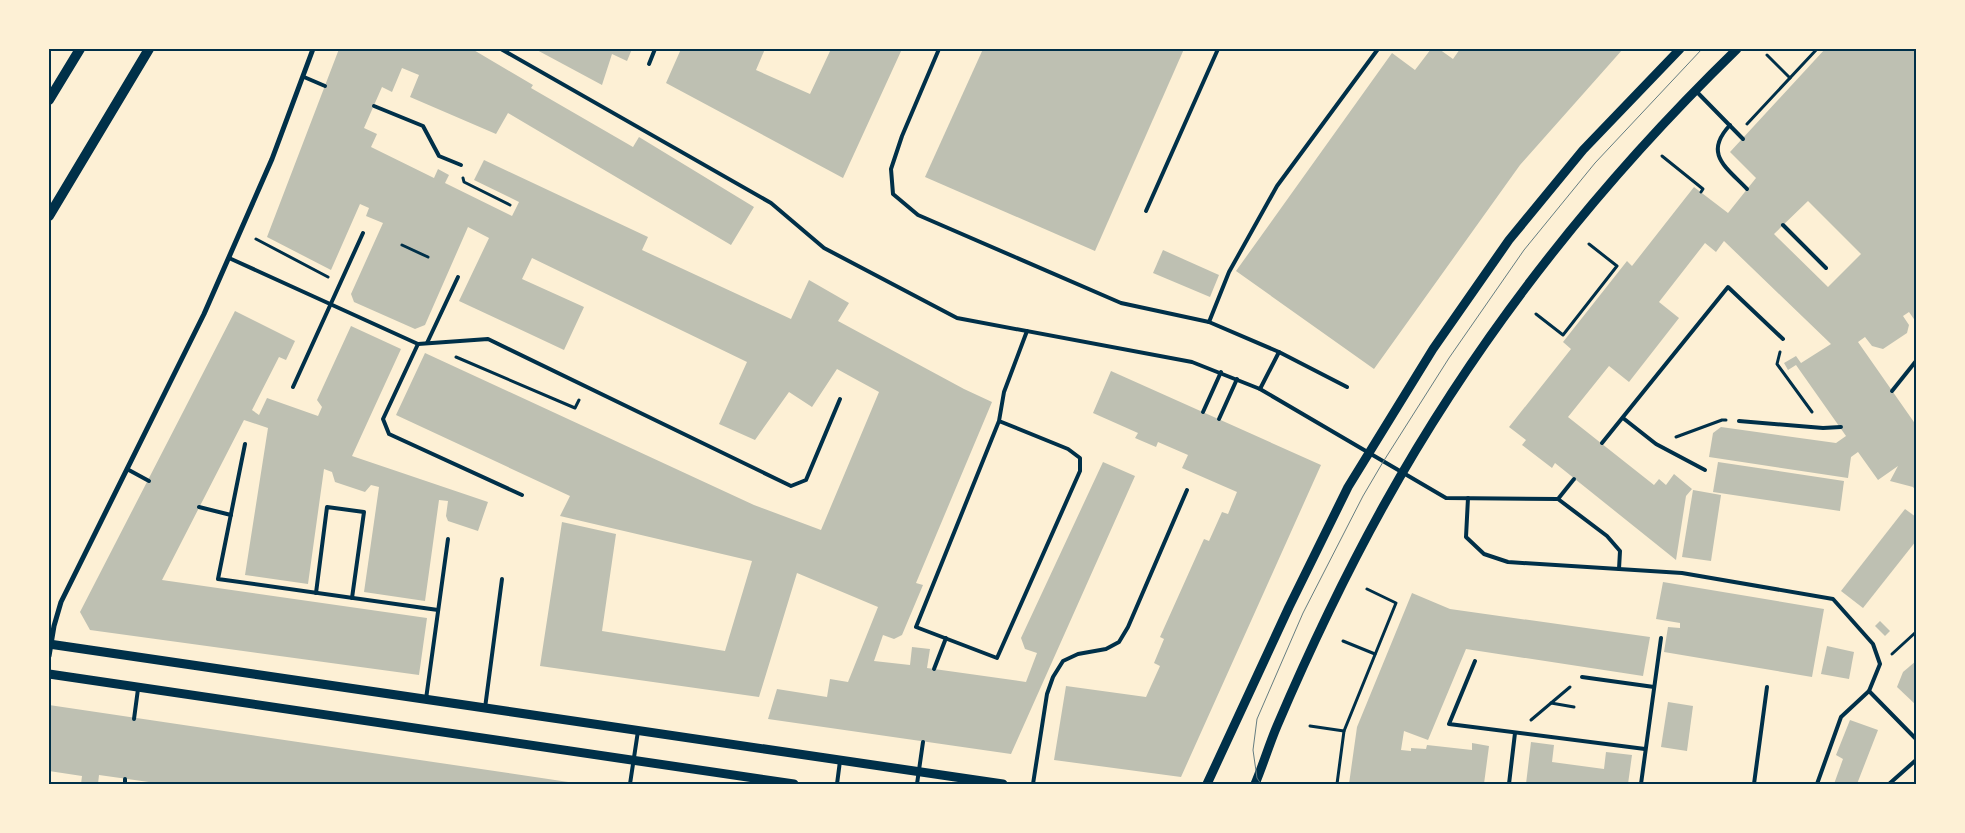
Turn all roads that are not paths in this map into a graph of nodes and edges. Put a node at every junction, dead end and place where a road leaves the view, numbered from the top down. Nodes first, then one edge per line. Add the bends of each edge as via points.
1 (80, 49) edge
2 (149, 49) edge
3 (314, 49) edge
4 (501, 49) edge
5 (655, 49) edge
6 (939, 49) edge
7 (1218, 49) edge
8 (1378, 49) edge
9 (1680, 49) edge
10 (1737, 49) edge
11 (649, 64) dead end
12 (304, 77) junction
13 (325, 86) dead end
14 (1695, 90) junction
15 (49, 100) edge
16 (374, 106) dead end
17 (1730, 125) junction
18 (1743, 139) dead end
19 (461, 165) road end
20 (1747, 189) dead end
21 (1146, 211) dead end
22 (49, 216) edge
23 (1783, 225) dead end
24 (363, 233) dead end
25 (229, 258) junction
26 (1826, 268) dead end
27 (458, 277) dead end
28 (332, 305) junction
29 (1209, 322) junction
30 (1027, 331) junction
31 (1783, 339) dead end
32 (427, 343) junction
33 (418, 344) junction
34 (1279, 352) junction
35 (1916, 361) edge
36 (1221, 372) junction
37 (1238, 379) junction
38 (293, 386) dead end
39 (1347, 387) dead end
40 (1260, 389) junction
41 (1892, 391) dead end
42 (840, 399) dead end
43 (1203, 412) dead end
44 (1623, 418) junction
45 (1219, 419) dead end
46 (1739, 421) road end
47 (1000, 422) junction
48 (1841, 428) dead end
49 (1602, 443) dead end
50 (245, 444) dead end
51 (1369, 454) junction
52 (127, 470) junction
53 (1705, 470) dead end
54 (1402, 473) junction
55 (1574, 479) dead end
56 (149, 481) dead end
57 (1187, 490) dead end
58 (522, 495) dead end
59 (1468, 498) junction
60 (1558, 499) junction
61 (199, 507) dead end
62 (231, 515) junction
63 (448, 539) dead end
64 (1619, 569) junction
65 (502, 579) dead end
66 (316, 593) junction
67 (352, 598) junction
68 (438, 610) junction
69 (946, 638) junction
70 (1661, 638) dead end
71 (50, 644) edge
72 (49, 656) edge
73 (1475, 661) dead end
74 (934, 669) dead end
75 (49, 674) edge
76 (1582, 677) road end
77 (1654, 687) junction
78 (1767, 687) dead end
79 (138, 688) junction
80 (1870, 691) junction
81 (426, 699) junction
82 (485, 708) junction
83 (134, 719) dead end
84 (638, 731) junction
85 (1515, 733) junction
86 (1916, 739) edge
87 (923, 742) dead end
88 (1646, 749) junction
89 (1916, 760) edge
90 (634, 761) junction
91 (840, 761) junction
92 (919, 772) junction
93 (125, 779) dead end
94 (125, 784) edge
95 (630, 784) edge
96 (794, 784) edge
97 (837, 784) edge
98 (917, 784) edge
99 (1003, 784) edge
100 (1033, 784) edge
101 (1207, 784) edge
102 (1255, 784) edge
103 (1509, 784) edge
104 (1640, 784) edge
105 (1754, 784) edge
106 (1816, 784) edge
107 (1889, 784) edge

1 - 15 main road
2 - 22 main road
3 - 12 street
4 - 30 lane via 771,203 824,248 957,318
5 - 11 lane
6 - 29 lane via 891,169 893,194 918,215 1121,303
7 - 21 lane
8 - 29 lane via 1277,186 1229,272
9 - 51 street via 1583,150 1510,240 1433,350
10 - 14 street
12 - 13 lane
12 - 25 street
14 - 17 lane
14 - 54 street via 1613,179 1541,266 1467,369
16 - 19 lane via 423,126 439,156
17 - 18 lane
17 - 20 lane via 1720,136 1718,158
23 - 26 lane
24 - 28 lane
25 - 28 lane
25 - 52 street
27 - 32 lane
28 - 33 lane
28 - 38 lane
29 - 34 lane
30 - 36 lane via 1192,362
30 - 47 lane via 1004,392
31 - 44 lane via 1728,287
32 - 33 lane
32 - 42 lane via 488,339 791,486 806,480
33 - 58 lane via 383,418 389,434
34 - 39 lane
34 - 40 lane
35 - 41 lane
36 - 37 lane
36 - 43 lane
37 - 40 lane
37 - 45 lane
40 - 51 lane
44 - 49 lane
44 - 53 lane via 1656,444
46 - 48 lane
47 - 69 lane via 916,627
47 - 69 lane via 1068,449 1080,458 1080,471 997,658
50 - 62 lane
51 - 54 lane
51 - 101 street via 1348,487 1288,607
52 - 56 lane
52 - 71 street via 61,602
54 - 59 lane via 1446,498
54 - 102 street via 1324,622 1276,727
55 - 60 lane
57 - 100 lane via 1119,642 1063,661 1053,677 1047,694
59 - 60 lane
59 - 64 lane via 1466,537 1484,554 1508,562
60 - 64 lane via 1607,536 1620,551
61 - 62 lane
62 - 66 lane via 218,579
63 - 68 lane
64 - 80 lane via 1682,573 1833,599 1873,644 1880,664
65 - 82 lane
66 - 67 lane
66 - 67 lane via 327,507 364,512
67 - 68 lane
68 - 81 lane
69 - 74 lane
70 - 77 lane
71 - 72 street
71 - 81 street
73 - 85 lane via 1448,724
75 - 79 street
76 - 77 lane
77 - 88 lane
78 - 105 lane
79 - 83 lane
79 - 90 street
80 - 86 lane
80 - 106 lane via 1841,716
81 - 82 street
82 - 84 street
84 - 90 lane
84 - 91 street
85 - 88 lane
85 - 103 lane
87 - 92 lane
88 - 104 lane
89 - 107 lane
90 - 95 lane
90 - 96 street
91 - 92 street
91 - 97 lane
92 - 98 lane
92 - 99 street
93 - 94 lane

